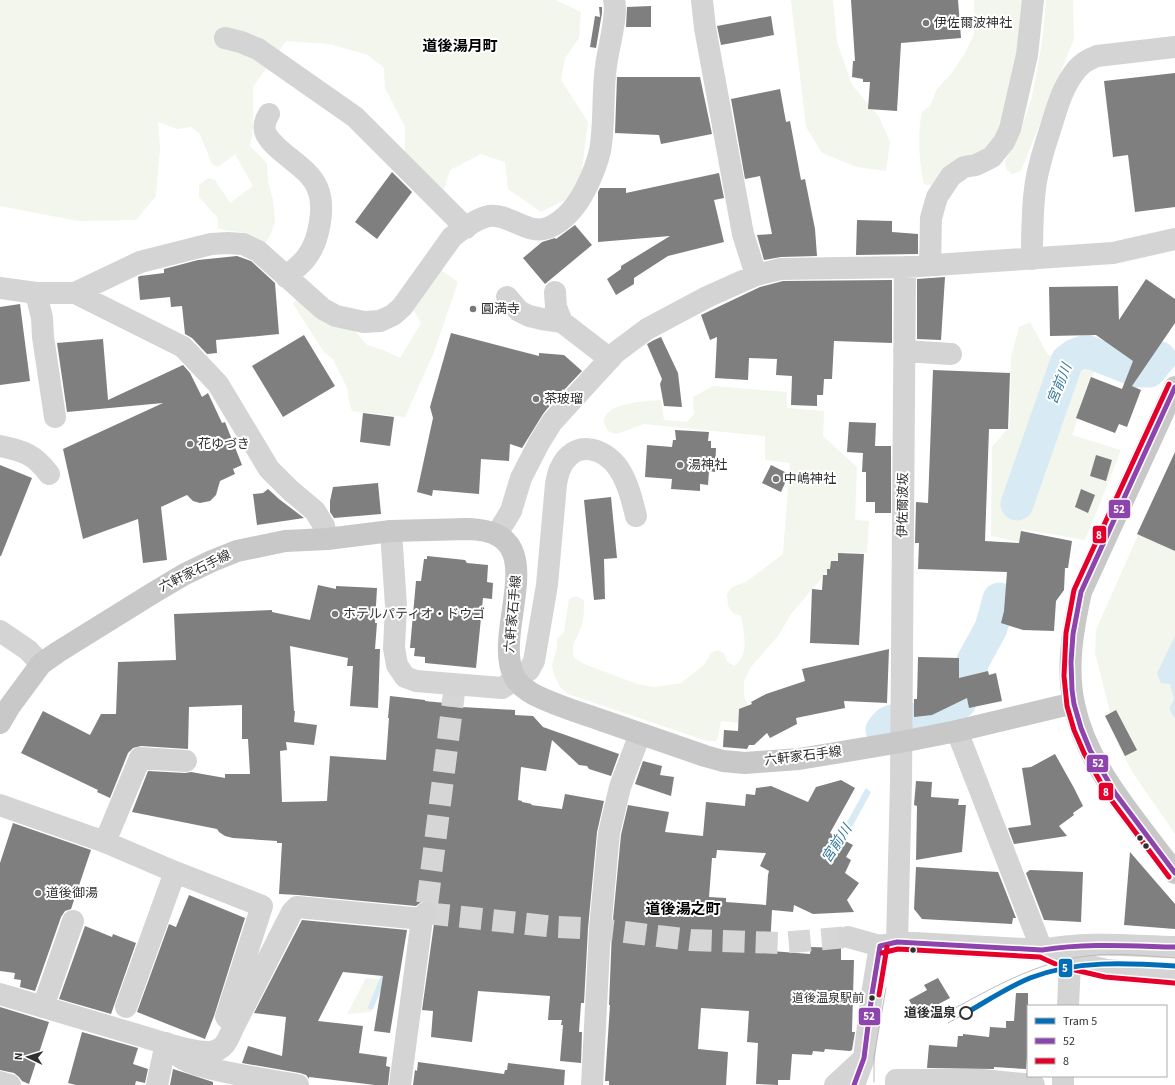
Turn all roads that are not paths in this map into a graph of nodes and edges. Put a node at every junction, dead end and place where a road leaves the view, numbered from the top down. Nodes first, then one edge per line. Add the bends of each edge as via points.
1 (614, 0) edge
2 (702, 0) edge
3 (1033, 0) edge
4 (224, 38) dead end
5 (1175, 48) edge
6 (269, 114) dead end
7 (466, 228) junction
8 (1175, 239) edge
9 (1032, 259) junction
10 (930, 265) junction
11 (905, 268) junction
12 (756, 275) junction
13 (286, 277) junction
14 (0, 288) edge
15 (555, 292) dead end
16 (36, 293) junction
17 (75, 293) junction
18 (507, 297) dead end
19 (562, 322) junction
20 (904, 351) junction
21 (951, 354) dead end
22 (610, 359) junction
23 (1175, 388) edge
24 (55, 417) dead end
25 (0, 446) edge
26 (49, 474) dead end
27 (636, 516) dead end
28 (391, 531) junction
29 (497, 534) junction
30 (327, 539) junction
31 (0, 631) edge
32 (41, 664) junction
33 (515, 678) junction
34 (1074, 703) junction
35 (0, 723) edge
36 (957, 731) junction
37 (640, 734) junction
38 (902, 742) junction
39 (186, 760) dead end
40 (0, 805) edge
41 (105, 842) junction
42 (176, 872) junction
43 (1175, 873) edge
44 (73, 921) dead end
45 (848, 937) tunnel mouth
46 (889, 944) junction
47 (1175, 947) edge
48 (1042, 950) junction
49 (1070, 962) junction
50 (1175, 976) edge
51 (0, 994) edge
52 (1068, 1005) edge
53 (43, 1007) junction
54 (126, 1007) dead end
55 (233, 1028) junction
56 (166, 1043) junction
57 (864, 1058) junction
58 (0, 1082) edge
59 (982, 1082) edge
60 (10, 1085) edge
61 (157, 1085) edge
62 (298, 1085) edge
63 (400, 1085) edge
64 (592, 1085) edge
65 (835, 1085) edge
66 (854, 1085) edge
67 (896, 1085) edge
68 (1034, 1085) edge

1 - 7 street via 615,12 605,68 600,151 581,199 572,211 550,227 540,230 494,216 481,219
2 - 12 street via 743,234
3 - 10 street via 1027,55 1010,129 992,157 976,165 964,167 951,176 937,197 931,218
4 - 7 street via 258,49 355,117
5 - 9 street via 1097,56 1086,60 1068,81 1041,156 1032,221
6 - 13 street via 265,119 266,134 306,172 317,187 321,201 319,228 314,244 306,258
7 - 13 street via 452,237 402,307 380,321 364,322 336,316 323,309
8 - 9 street via 1113,253
9 - 10 street
10 - 11 street
11 - 12 street via 781,269
11 - 20 street, 伊佐爾波坂
12 - 22 street via 707,297 647,329
13 - 17 street via 258,252 243,244 211,244 140,262
14 - 16 street
15 - 19 street via 556,307
16 - 17 street
16 - 24 street via 42,318
17 - 30 street via 183,347 218,384 269,469 315,511 324,526
18 - 19 street via 519,311 530,316
19 - 22 street
20 - 21 street
20 - 38 street, 伊佐爾波坂
22 - 29 street via 552,422 521,478 511,511
23 - 34 main road via 1081,592 1071,653
25 - 26 street via 33,457
27 - 33 street via 628,488 609,457 589,448 578,450 568,457 560,468 556,484 547,585 534,661 530,670
28 - 29 main road, 六軒家石手線 via 480,529
28 - 30 main road, 六軒家石手線
28 - 33 street via 396,606 394,648 397,665 405,677 416,681 502,688
29 - 33 main road, 六軒家石手線 via 508,544 517,566 508,656
30 - 32 main road, 六軒家石手線 via 263,545 237,551 212,561 153,592
31 - 32 street via 28,650
32 - 35 main road, 六軒家石手線
33 - 37 main road, 六軒家石手線 via 522,687 533,694
34 - 36 main road, 六軒家石手線
34 - 43 main road via 1089,750 1111,788
36 - 38 main road, 六軒家石手線
36 - 48 street
37 - 38 main road, 六軒家石手線 via 723,761 745,763 799,759
37 - 64 street via 620,787 609,833 600,929
38 - 46 street, 伊佐爾波坂
39 - 41 street via 140,758
40 - 41 street
41 - 42 street
42 - 54 street
42 - 55 street via 262,906 226,1017
44 - 53 street
45 - 46 street
46 - 48 street
46 - 57 street, 伊佐爾波坂 via 872,994
47 - 48 street via 1087,944
48 - 49 street
49 - 50 street via 1107,970
49 - 52 street
51 - 53 street
53 - 56 street
55 - 56 street via 227,1043 220,1049 209,1052
55 - 63 street via 292,912 297,907 424,916
56 - 61 street
56 - 62 street via 182,1060 221,1071
57 - 65 street
57 - 66 street, 伊佐爾波坂
58 - 60 street
59 - 67 street via 896,1080
59 - 68 street

